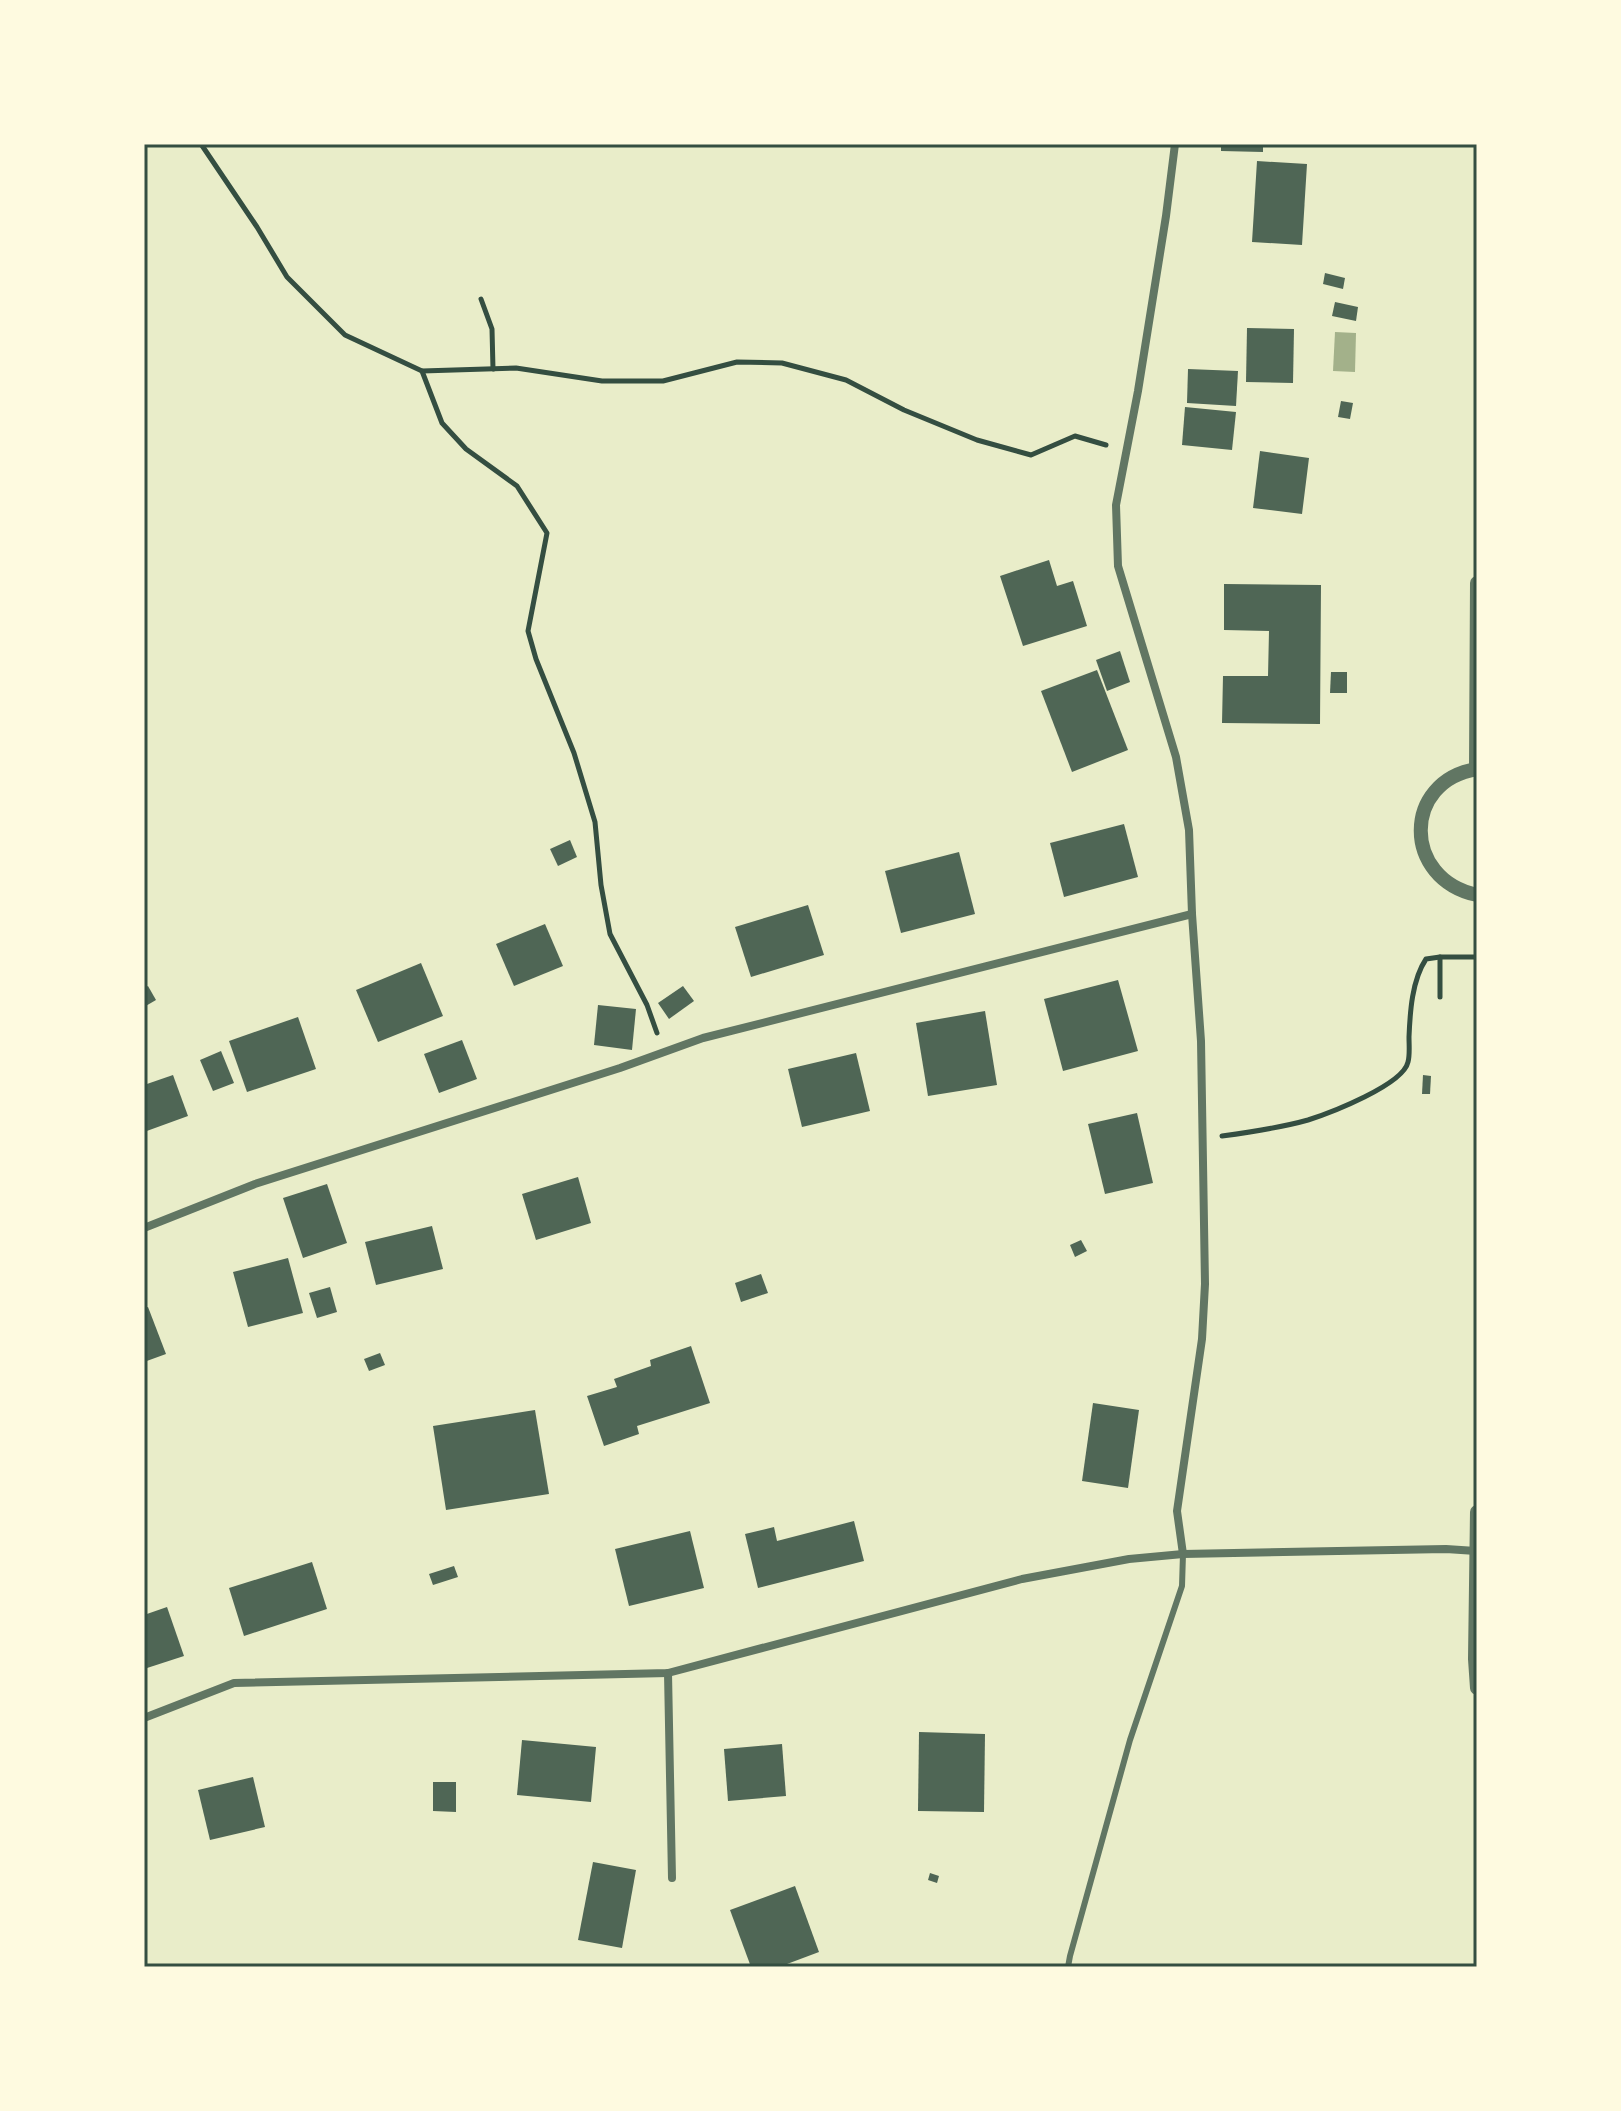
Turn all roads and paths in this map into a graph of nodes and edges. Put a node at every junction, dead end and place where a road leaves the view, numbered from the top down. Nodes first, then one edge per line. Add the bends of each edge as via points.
1 (201, 144) edge
2 (1175, 144) edge
3 (481, 299) dead end
4 (493, 369) junction
5 (422, 371) junction
6 (1125, 454) junction
7 (1477, 583) edge
8 (1476, 769) edge
9 (1477, 895) edge
10 (1192, 914) junction
11 (1440, 957) junction
12 (1477, 957) edge
13 (1440, 997) dead end
14 (664, 1052) junction
15 (1203, 1139) junction
16 (144, 1228) edge
17 (1477, 1512) edge
18 (1476, 1551) edge
19 (1183, 1554) junction
20 (668, 1673) junction
21 (1477, 1688) edge
22 (144, 1718) edge
23 (672, 1878) dead end
24 (1068, 1967) edge

1 - 5 path via 287,277 345,335
2 - 6 street
3 - 4 path via 492,329
4 - 5 path
4 - 6 path via 602,381 663,381 737,362 782,363 846,380 977,440 1031,455 1075,436
5 - 14 path via 442,423 466,449 517,486 547,533 528,631 595,822 610,934 647,1005
6 - 10 street via 1116,505 1118,566 1176,757 1189,830
7 - 8 street
8 - 9 street via 1459,773 1438,789 1421,828 1425,854 1439,876 1460,891
10 - 14 street via 717,1034
10 - 15 street
11 - 12 path
11 - 13 path
11 - 15 path via 1426,959 1417,972 1408,1064 1399,1076 1306,1120
14 - 16 street via 255,1184
15 - 19 street via 1205,1284 1177,1511
17 - 18 street
18 - 19 street
18 - 21 street
19 - 20 street via 1022,1579
19 - 24 lane via 1182,1586 1130,1740
20 - 22 street via 234,1683
20 - 23 street

